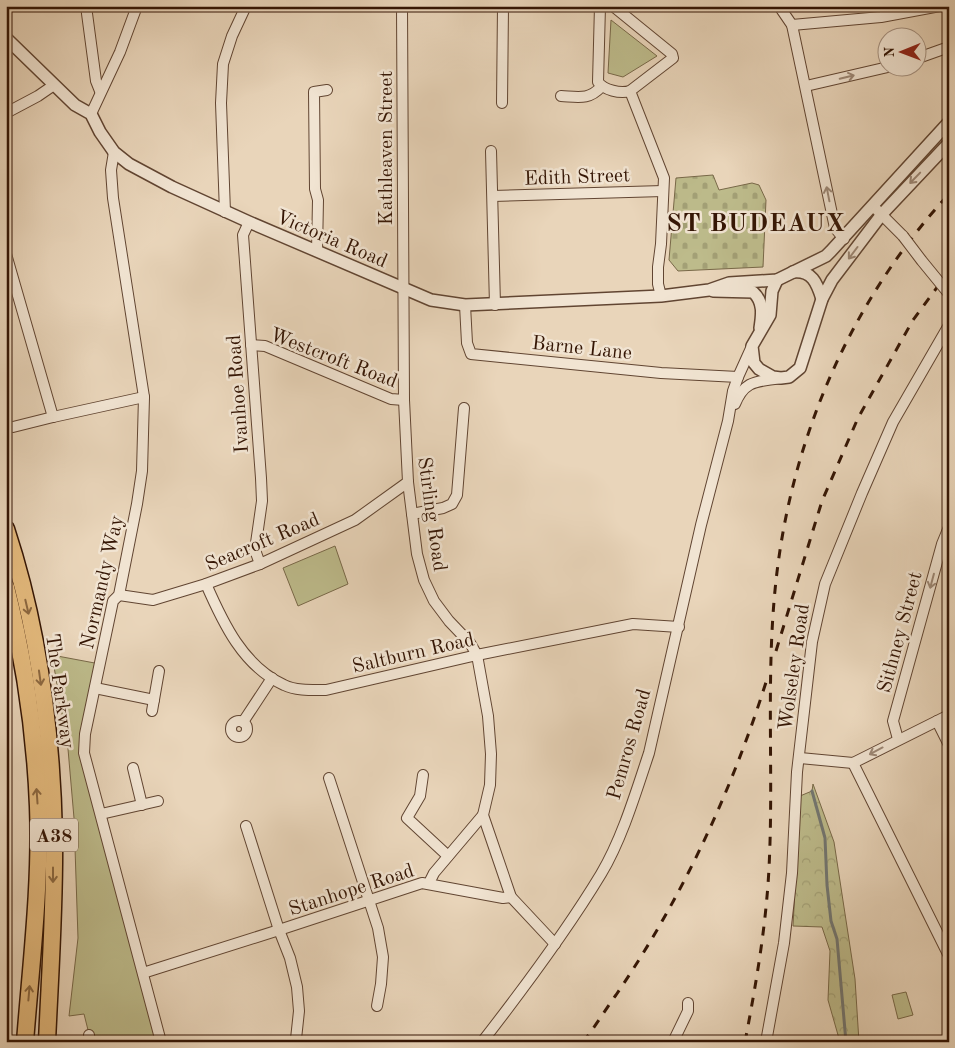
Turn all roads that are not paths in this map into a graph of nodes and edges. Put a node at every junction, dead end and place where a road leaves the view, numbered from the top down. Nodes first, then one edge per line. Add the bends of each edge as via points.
1 (86, 6) edge
2 (137, 6) edge
3 (246, 6) edge
4 (402, 6) edge
5 (503, 6) edge
6 (600, 6) edge
7 (612, 6) edge
8 (779, 6) edge
9 (940, 6) edge
10 (792, 25) junction
11 (6, 38) edge
12 (949, 47) edge
13 (928, 54) edge
14 (878, 69) edge
15 (54, 85) junction
16 (806, 86) junction
17 (602, 87) junction
18 (327, 90) dead end
19 (100, 91) junction
20 (630, 91) junction
21 (561, 96) dead end
22 (502, 103) dead end
23 (6, 113) edge
24 (90, 114) junction
25 (949, 122) edge
26 (949, 143) edge
27 (492, 151) dead end
28 (114, 152) junction
29 (663, 191) junction
30 (493, 196) junction
31 (878, 210) junction
32 (225, 212) junction
33 (249, 222) junction
34 (844, 239) junction
35 (317, 251) junction
36 (6, 254) edge
37 (791, 272) junction
38 (777, 280) junction
39 (405, 289) junction
40 (709, 290) junction
41 (949, 294) edge
42 (661, 296) junction
43 (822, 299) junction
44 (495, 305) junction
45 (465, 306) junction
46 (949, 325) edge
47 (759, 333) junction
48 (252, 345) junction
49 (752, 346) junction
50 (738, 377) junction
51 (781, 378) junction
52 (144, 397) junction
53 (404, 400) junction
54 (460, 413) dead end
55 (52, 417) junction
56 (728, 421) junction
57 (13, 427) dead end
58 (408, 482) junction
59 (412, 514) junction
60 (6, 529) edge
61 (947, 531) edge
62 (260, 564) junction
63 (206, 584) junction
64 (6, 587) edge
65 (119, 595) junction
66 (679, 627) junction
67 (477, 655) junction
68 (159, 670) dead end
69 (272, 678) junction
70 (95, 688) junction
71 (154, 700) junction
72 (152, 711) dead end
73 (949, 715) edge
74 (937, 721) junction
75 (243, 722) dead end
76 (898, 739) junction
77 (949, 745) edge
78 (800, 758) junction
79 (853, 763) junction
80 (133, 768) dead end
81 (423, 775) dead end
82 (329, 778) dead end
83 (158, 801) dead end
84 (142, 805) junction
85 (101, 814) junction
86 (483, 815) junction
87 (246, 826) dead end
88 (448, 856) junction
89 (429, 883) junction
90 (511, 897) junction
91 (370, 900) junction
92 (279, 930) junction
93 (554, 944) junction
94 (949, 956) edge
95 (143, 973) junction
96 (688, 1003) dead end
97 (377, 1006) dead end
98 (296, 1039) dead end
99 (25, 1042) edge
100 (47, 1042) edge
101 (161, 1042) edge
102 (482, 1042) edge
103 (673, 1042) edge
104 (766, 1042) edge

1 - 19 street
2 - 19 street via 120,52
3 - 32 street via 223,64 221,103
4 - 39 street, Kathleaven Street
5 - 22 street
6 - 17 street via 598,82
7 - 20 street via 673,58
8 - 10 street
9 - 10 street
10 - 16 street
11 - 15 street, Victoria Road
12 - 13 street
16 -> 14 street
15 - 23 street
15 - 24 street, Victoria Road
34 -> 16 street via 835,228
17 - 20 street via 623,93
17 - 21 street via 594,95
18 - 35 street via 314,92
19 - 24 street
20 - 29 street via 664,178
24 - 28 street, Victoria Road
25 - 31 street
26 -> 31 street
27 - 30 street
28 - 32 street, Victoria Road via 129,164
28 - 52 street, Normandy Way via 112,198
29 - 30 street, Edith Street
29 - 42 street via 658,267
30 - 44 street
31 - 34 street
31 - 41 street, bridge via 904,236
31 -> 43 street
32 - 33 street, Victoria Road
33 - 35 street, Victoria Road
33 - 48 street, Ivanhoe Road via 243,235
34 - 37 street via 826,256
35 - 39 street, Victoria Road
36 - 55 street
37 - 38 street, Victoria Road
37 - 43 street via 806,272
38 - 40 street, Victoria Road via 729,283
38 - 47 street, Pemros Road via 772,290 770,315
39 - 45 street, Victoria Road via 431,300
39 - 53 street, Stirling Road
40 - 42 street, Victoria Road
40 - 47 street, Victoria Road via 753,292 762,307
42 - 44 street, Victoria Road
43 - 51 street, Pemros Road via 800,368 789,377
44 - 45 street, Victoria Road
45 - 50 street, Barne Lane via 467,343 472,354 661,373
46 - 78 street, Wolseley Road via 893,422 825,584 812,642
47 - 49 street, Pemros Road
48 - 53 street, Westcroft Road via 265,346 390,399
48 - 62 street, Ivanhoe Road via 262,501 255,550
49 - 50 street, Pemros Road
49 - 51 street via 754,363 759,369
50 - 56 street, Pemros Road
51 - 56 street, Pemros Road via 748,385 738,396
52 - 55 street
52 - 65 street, Normandy Way via 142,471
53 - 58 street, Stirling Road
54 - 59 street via 457,495 452,504 443,508
55 - 57 street
56 - 66 street, Pemros Road
58 - 59 street, Stirling Road
58 - 62 street, Seacroft Road via 355,520
59 - 67 street, Stirling Road via 424,580 434,601
60 -> 100 highway, The Parkway / A38 via 32,630 52,797 53,901
61 -> 76 street, Sithney Street via 893,721
62 - 63 street, Seacroft Road
63 - 65 street, Seacroft Road via 153,600
63 - 69 street, Saltburn Road via 226,628 256,666
99 -> 64 highway, The Parkway / A38 via 36,911 38,807 28,700
65 - 70 street, Normandy Way via 113,601
66 - 67 street, Saltburn Road via 633,624
66 - 93 street, Pemros Road via 649,753 623,825 602,872
67 - 69 street, Saltburn Road via 326,690 285,686
67 - 86 street, Stirling Road via 491,754 490,785
68 - 71 street
69 - 75 street
70 - 71 street
70 - 85 street, Normandy Way via 84,753
71 - 72 street
73 - 74 street
74 - 76 street
74 - 77 street
76 -> 79 street
78 - 79 street
78 - 104 street, Wolseley Road via 784,943
79 - 94 street
80 - 84 street
81 - 88 street via 420,796 407,818
82 - 91 street
83 - 84 street
84 - 85 street
85 - 95 street, Normandy Way
86 - 88 street, Stirling Road
86 - 90 street
87 - 92 street
88 - 89 street, Stirling Road
89 - 90 street, Stanhope Road
89 - 91 street, Stanhope Road
90 - 93 street
91 - 92 street, Stanhope Road
91 - 97 street via 383,957
92 - 95 street, Stanhope Road
92 - 98 street via 297,987
93 - 102 street, Pemros Road
95 - 101 street, Normandy Way
96 - 103 street via 688,1011

